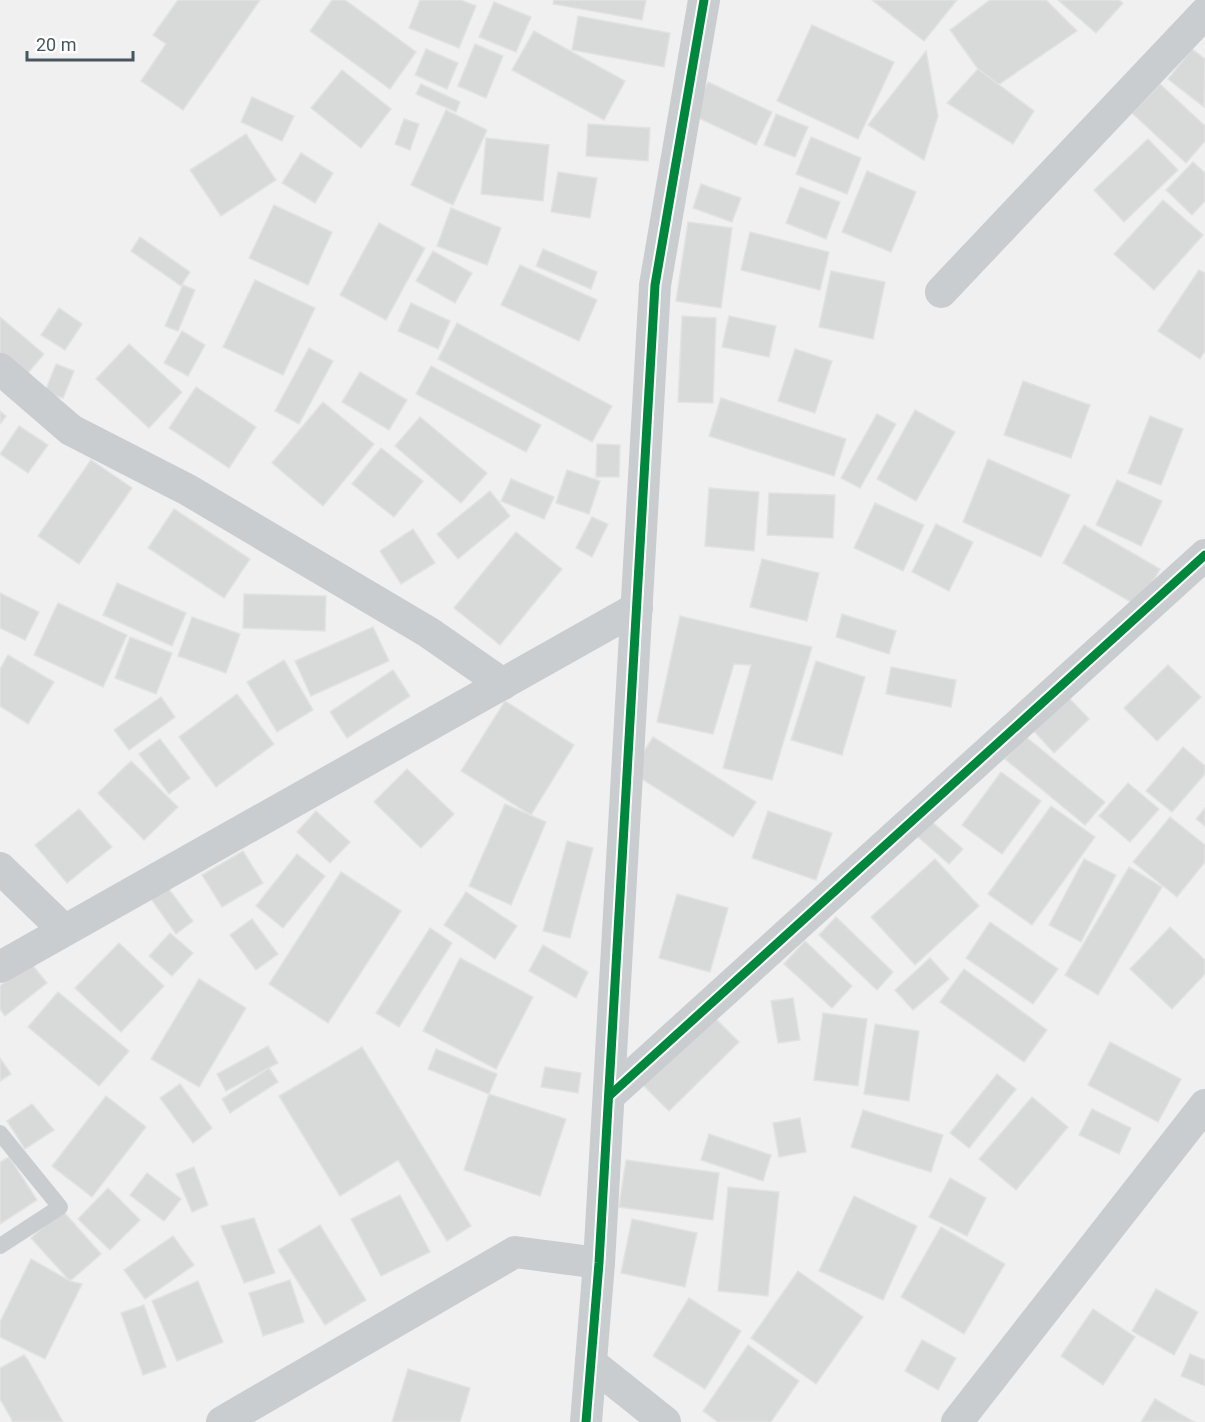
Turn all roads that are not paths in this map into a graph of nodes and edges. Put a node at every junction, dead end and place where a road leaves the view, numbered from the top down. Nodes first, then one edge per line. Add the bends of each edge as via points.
1 (704, 0) edge
2 (1205, 13) edge
3 (941, 292) dead end
4 (0, 369) edge
5 (1205, 555) edge
6 (637, 608) junction
7 (503, 684) junction
8 (0, 868) edge
9 (64, 930) junction
10 (0, 967) edge
11 (609, 1096) junction
12 (1205, 1105) edge
13 (0, 1133) edge
14 (0, 1246) edge
15 (599, 1263) junction
16 (591, 1363) junction
17 (222, 1422) edge
18 (586, 1422) edge
19 (665, 1422) edge
20 (957, 1422) edge

1 - 6 street via 655,285
2 - 3 street
4 - 7 street via 71,430 198,496 428,632
5 - 11 street
6 - 7 street
6 - 11 street
7 - 9 street
8 - 9 street
9 - 10 street
11 - 15 street
12 - 20 street
13 - 14 lane via 60,1208
15 - 16 street
15 - 17 street via 515,1252
16 - 18 street
16 - 19 street

